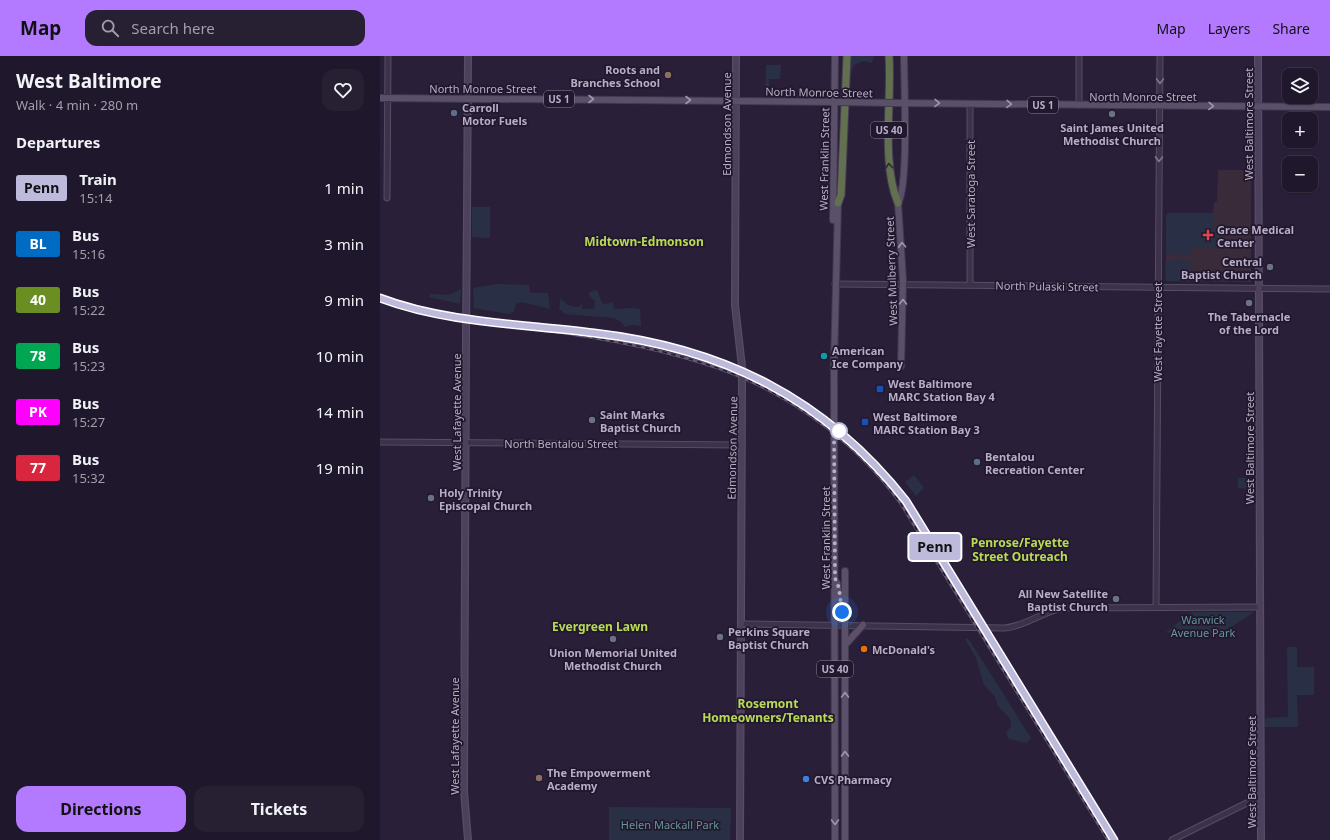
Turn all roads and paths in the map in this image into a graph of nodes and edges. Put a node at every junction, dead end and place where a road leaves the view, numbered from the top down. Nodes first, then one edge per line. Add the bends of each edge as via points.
1 (388, 56) edge
2 (468, 56) edge
3 (736, 56) edge
4 (835, 56) edge
5 (843, 56) edge
6 (847, 56) edge
7 (889, 56) edge
8 (904, 56) edge
9 (1079, 56) edge
10 (1160, 56) edge
11 (1258, 56) edge
12 (380, 98) edge
13 (388, 98) junction
14 (468, 98) junction
15 (736, 100) junction
16 (837, 102) junction
17 (904, 103) junction
18 (970, 104) junction
19 (1079, 105) junction
20 (1160, 106) junction
21 (1258, 107) junction
22 (1330, 107) edge
23 (387, 198) dead end
24 (838, 203) junction
25 (898, 204) junction
26 (837, 237) junction
27 (835, 284) junction
28 (903, 284) junction
29 (970, 285) junction
30 (1158, 287) junction
31 (1259, 288) junction
32 (1330, 289) edge
33 (902, 366) dead end
34 (380, 442) edge
35 (466, 443) junction
36 (742, 445) junction
37 (845, 571) dead end
38 (835, 578) junction
39 (1156, 607) junction
40 (1260, 607) junction
41 (741, 624) junction
42 (835, 625) junction
43 (845, 625) junction
44 (863, 625) junction
45 (845, 646) junction
46 (1261, 796) junction
47 (468, 840) edge
48 (740, 840) edge
49 (835, 840) edge
50 (845, 840) edge
51 (1172, 840) edge
52 (1261, 840) edge

1 - 13 street
2 - 14 main road, West Lafayette Avenue
3 - 15 main road, Edmondson Avenue
4 - 16 main road, West Franklin Street
5 - 24 highway, US 40
6 - 24 highway via 841,195
25 -> 7 highway, US 40 via 892,186 889,163
8 - 17 main road, West Mulberry Street
9 - 19 street
10 -> 20 street, West Fayette Street
11 - 21 main road, West Baltimore Street
12 - 13 main road, North Monroe Street / US 1
13 - 14 main road, North Monroe Street / US 1
13 - 23 street
14 -> 15 main road, North Monroe Street / US 1
14 - 35 main road, West Lafayette Avenue, bridge
15 - 16 main road, North Monroe Street / US 1
15 - 36 main road, Edmondson Avenue, bridge via 735,305 742,367
16 - 17 main road, North Monroe Street / US 1, bridge
16 - 26 main road, West Franklin Street via 833,226
17 -> 18 main road, North Monroe Street / US 1
17 - 25 main road, West Mulberry Street via 904,176
18 -> 19 main road, North Monroe Street / US 1
18 - 29 street, West Saratoga Street
19 - 20 main road, North Monroe Street / US 1
20 -> 21 main road, North Monroe Street / US 1
20 -> 30 street, West Fayette Street
21 - 22 main road, US 1
21 - 31 main road, West Baltimore Street
24 - 26 main road, West Franklin Street / US 40
28 -> 25 main road, West Mulberry Street / US 40
26 - 27 main road, West Franklin Street / US 40
27 - 28 street, North Pulaski Street
27 - 38 main road, West Franklin Street / US 40
28 - 29 street, North Pulaski Street
33 -> 28 main road, West Mulberry Street / US 40
29 - 30 street, North Pulaski Street
30 - 31 street, North Pulaski Street
30 - 39 street, West Fayette Street
31 - 32 street, North Pulaski Street
31 - 40 main road, West Baltimore Street
34 - 35 street, North Bentalou Street
35 - 36 street, North Bentalou Street
35 - 47 main road, West Lafayette Avenue via 464,791
36 - 41 main road, Edmondson Avenue
37 - 43 main road, West Franklin Street / US 40
38 - 42 main road, West Franklin Street / US 40
38 - 43 main road
39 - 40 street
39 - 44 street via 1059,608 1019,625 1005,628
40 - 46 main road, West Baltimore Street
41 - 42 street
41 - 48 main road, Edmondson Avenue
42 - 43 street
42 -> 49 main road, West Franklin Street / US 40
43 - 44 street
43 - 45 main road, West Franklin Street / US 40
44 - 45 main road
50 -> 45 main road, West Franklin Street / US 40
46 - 51 street
46 - 52 main road, West Baltimore Street

